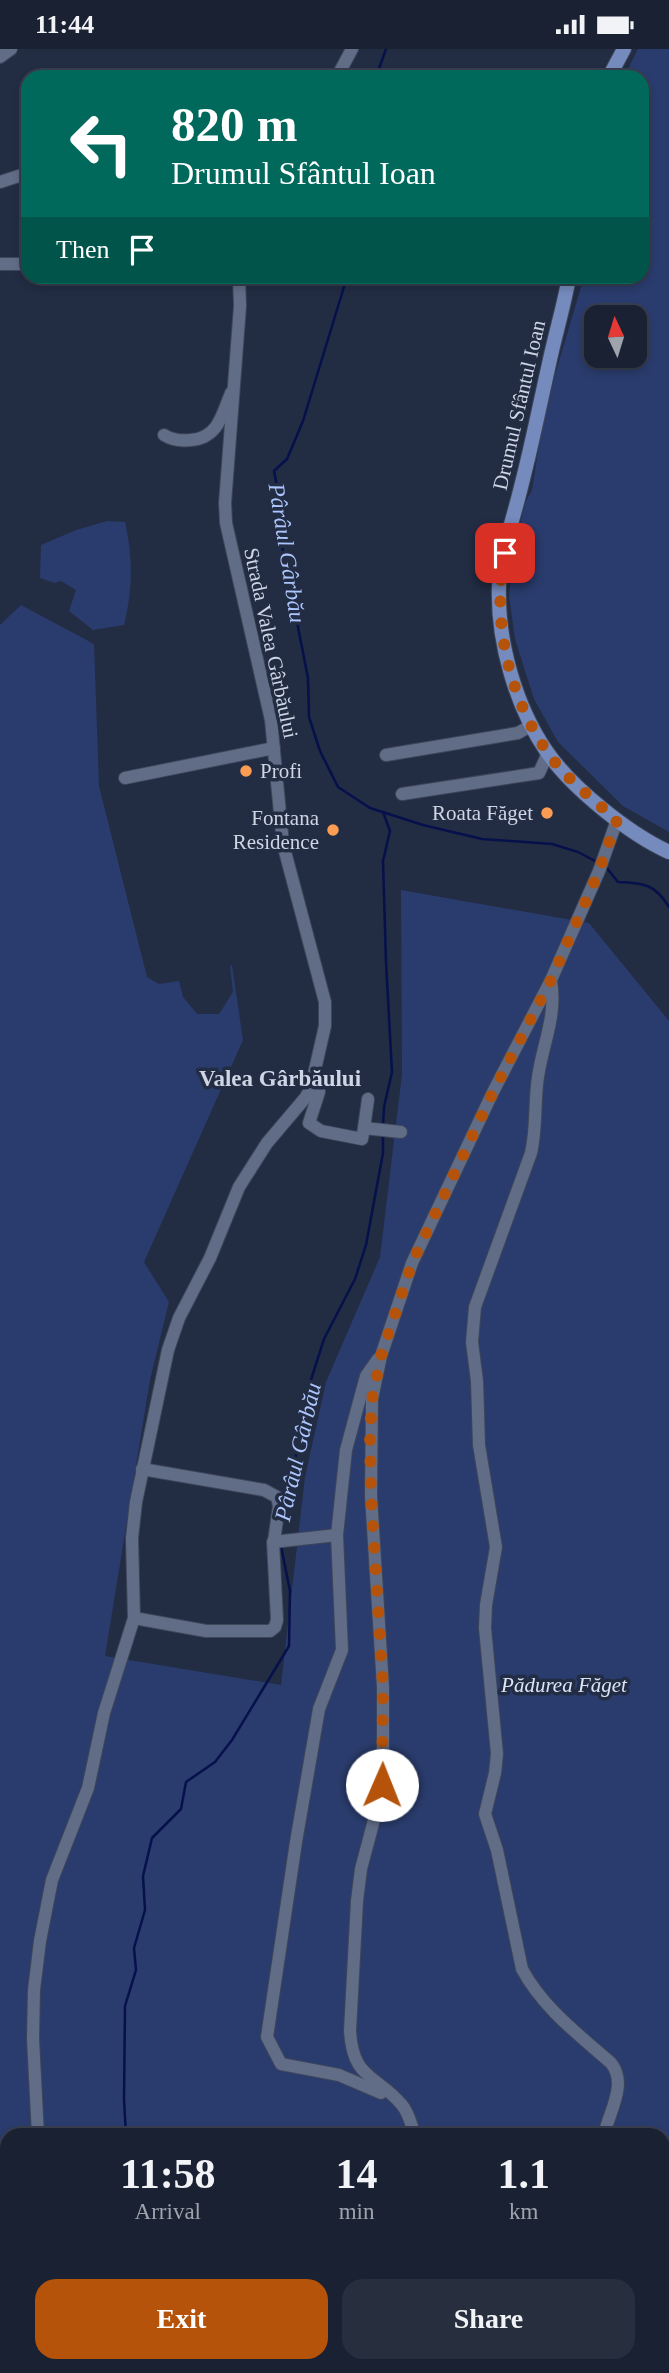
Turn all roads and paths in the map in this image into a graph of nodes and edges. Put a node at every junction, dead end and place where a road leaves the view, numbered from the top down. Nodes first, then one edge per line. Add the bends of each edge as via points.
1 (11, 49) edge
2 (352, 49) edge
3 (624, 49) edge
4 (0, 57) edge
5 (341, 70) edge
6 (613, 70) edge
7 (21, 175) edge
8 (0, 182) edge
9 (0, 264) edge
10 (21, 264) edge
11 (239, 284) edge
12 (567, 284) edge
13 (235, 383) junction
14 (164, 435) dead end
15 (532, 725) junction
16 (274, 748) junction
17 (548, 753) junction
18 (386, 755) dead end
19 (125, 778) dead end
20 (402, 794) dead end
21 (617, 820) junction
22 (669, 852) edge
23 (551, 980) junction
24 (311, 1087) junction
25 (368, 1099) dead end
26 (364, 1128) junction
27 (389, 1131) dead end
28 (381, 1356) junction
29 (142, 1469) junction
30 (337, 1535) junction
31 (278, 1540) junction
32 (134, 1618) junction
33 (394, 2098) junction
34 (38, 2128) edge
35 (412, 2128) edge
36 (606, 2128) edge

1 - 4 street
2 - 5 street
3 - 6 main road
7 - 8 street
9 - 10 street
11 - 13 street, Strada Valea Gârbăului
12 - 15 main road, Drumul Sfântul Ioan via 499,587 510,668
13 - 14 street, Strada Valea Gârbăului via 212,433 186,441
13 - 16 street, Strada Valea Gârbăului via 226,523
15 - 17 main road, Drumul Sfântul Ioan
15 - 18 street via 518,733
16 - 19 street
16 - 24 street, Strada Valea Gârbăului via 283,844 324,1002 325,1026
17 - 20 street via 539,773
17 - 21 main road, Drumul Sfântul Ioan
21 - 22 main road, Drumul Sfântul Ioan
21 - 23 street
23 - 28 street via 412,1263
23 - 36 street via 554,1004 539,1073 533,1143 472,1323 479,1445 496,1547 485,1628 497,1754 485,1814 522,1969 545,2003 611,2063 618,2075
24 - 26 street via 319,1092 309,1123 321,1131 362,1139
24 - 29 street via 239,1187 179,1318
25 - 26 street
26 - 27 street
28 - 30 street via 366,1376 346,1450
28 - 33 street via 372,1399 371,1471 383,1771 356,1901 350,2031 355,2061
29 - 31 street via 264,1490 277,1497
29 - 32 street via 132,1538
30 - 31 street
30 - 33 street via 342,1650 319,1709 267,2037 281,2064 339,2075
31 - 32 street via 273,1629 206,1631
32 - 34 street via 103,1713 88,1788 46,1905 34,1990
33 - 35 street

